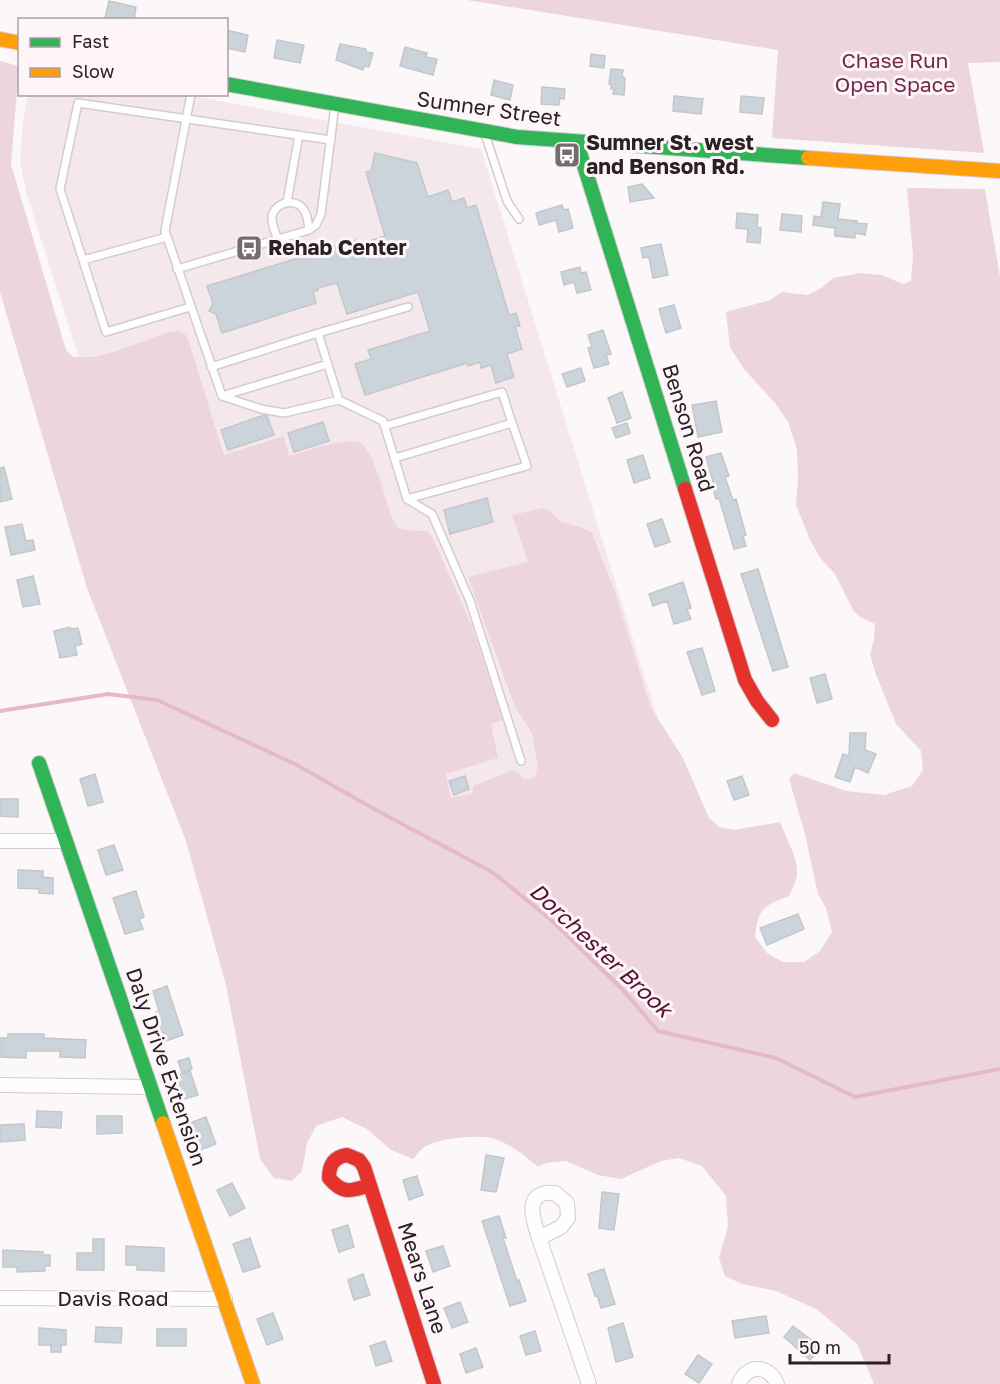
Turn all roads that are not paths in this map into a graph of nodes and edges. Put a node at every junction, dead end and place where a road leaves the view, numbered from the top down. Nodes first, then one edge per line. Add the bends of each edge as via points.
1 (0, 39) edge
2 (18, 43) edge
3 (228, 84) edge
4 (191, 96) edge
5 (335, 105) junction
6 (187, 119) junction
7 (484, 132) junction
8 (298, 135) junction
9 (331, 140) junction
10 (577, 142) junction
11 (1000, 171) edge
12 (287, 202) junction
13 (519, 219) dead end
14 (309, 230) junction
15 (167, 237) junction
16 (278, 240) junction
17 (83, 260) junction
18 (177, 269) junction
19 (408, 307) dead end
20 (190, 308) junction
21 (318, 333) junction
22 (328, 364) junction
23 (211, 367) junction
24 (222, 396) junction
25 (339, 400) junction
26 (512, 423) junction
27 (385, 426) junction
28 (395, 458) junction
29 (407, 499) junction
30 (772, 720) dead end
31 (521, 761) dead end
32 (39, 763) dead end
33 (0, 841) edge
34 (65, 841) junction
35 (0, 1085) edge
36 (151, 1088) junction
37 (369, 1185) dead end
38 (539, 1238) dead end
39 (0, 1298) edge
40 (225, 1299) junction
41 (253, 1384) edge
42 (434, 1384) edge
43 (589, 1384) edge
44 (739, 1384) edge
45 (777, 1384) edge

1 - 2 street
3 - 5 street, Sumner Street
4 - 6 lane
5 - 7 street, Sumner Street
5 - 9 lane
6 - 8 lane
6 - 15 lane
6 - 17 lane via 78,103 60,189
7 - 10 street, Sumner Street
7 - 13 lane via 507,201
8 - 9 lane
8 - 12 lane
9 - 14 lane via 321,214
10 - 11 street, Sumner Street
10 - 30 street, Benson Road via 745,680
12 - 14 lane via 303,208
12 - 16 lane via 273,213
14 - 16 lane
15 - 17 lane
15 - 18 lane
16 - 18 lane
17 - 20 lane via 106,332
18 - 20 lane
19 - 21 lane
20 - 23 lane
21 - 22 lane
21 - 23 lane
22 - 24 lane
22 - 25 lane
23 - 24 lane
24 - 25 lane via 284,413
25 - 27 lane
26 - 27 lane via 502,392
26 - 28 lane
26 - 29 lane via 527,466
27 - 28 lane
28 - 29 lane
29 - 31 lane via 432,514 470,602
32 - 34 street, Daly Drive Extension
33 - 34 street
34 - 36 street, Daly Drive Extension
35 - 36 street
36 - 40 street, Daly Drive Extension
37 - 42 street, Mears Lane
38 - 43 street
39 - 40 street, Davis Road
40 - 41 street, Daly Drive Extension
44 - 45 street via 746,1372 758,1369 769,1372

